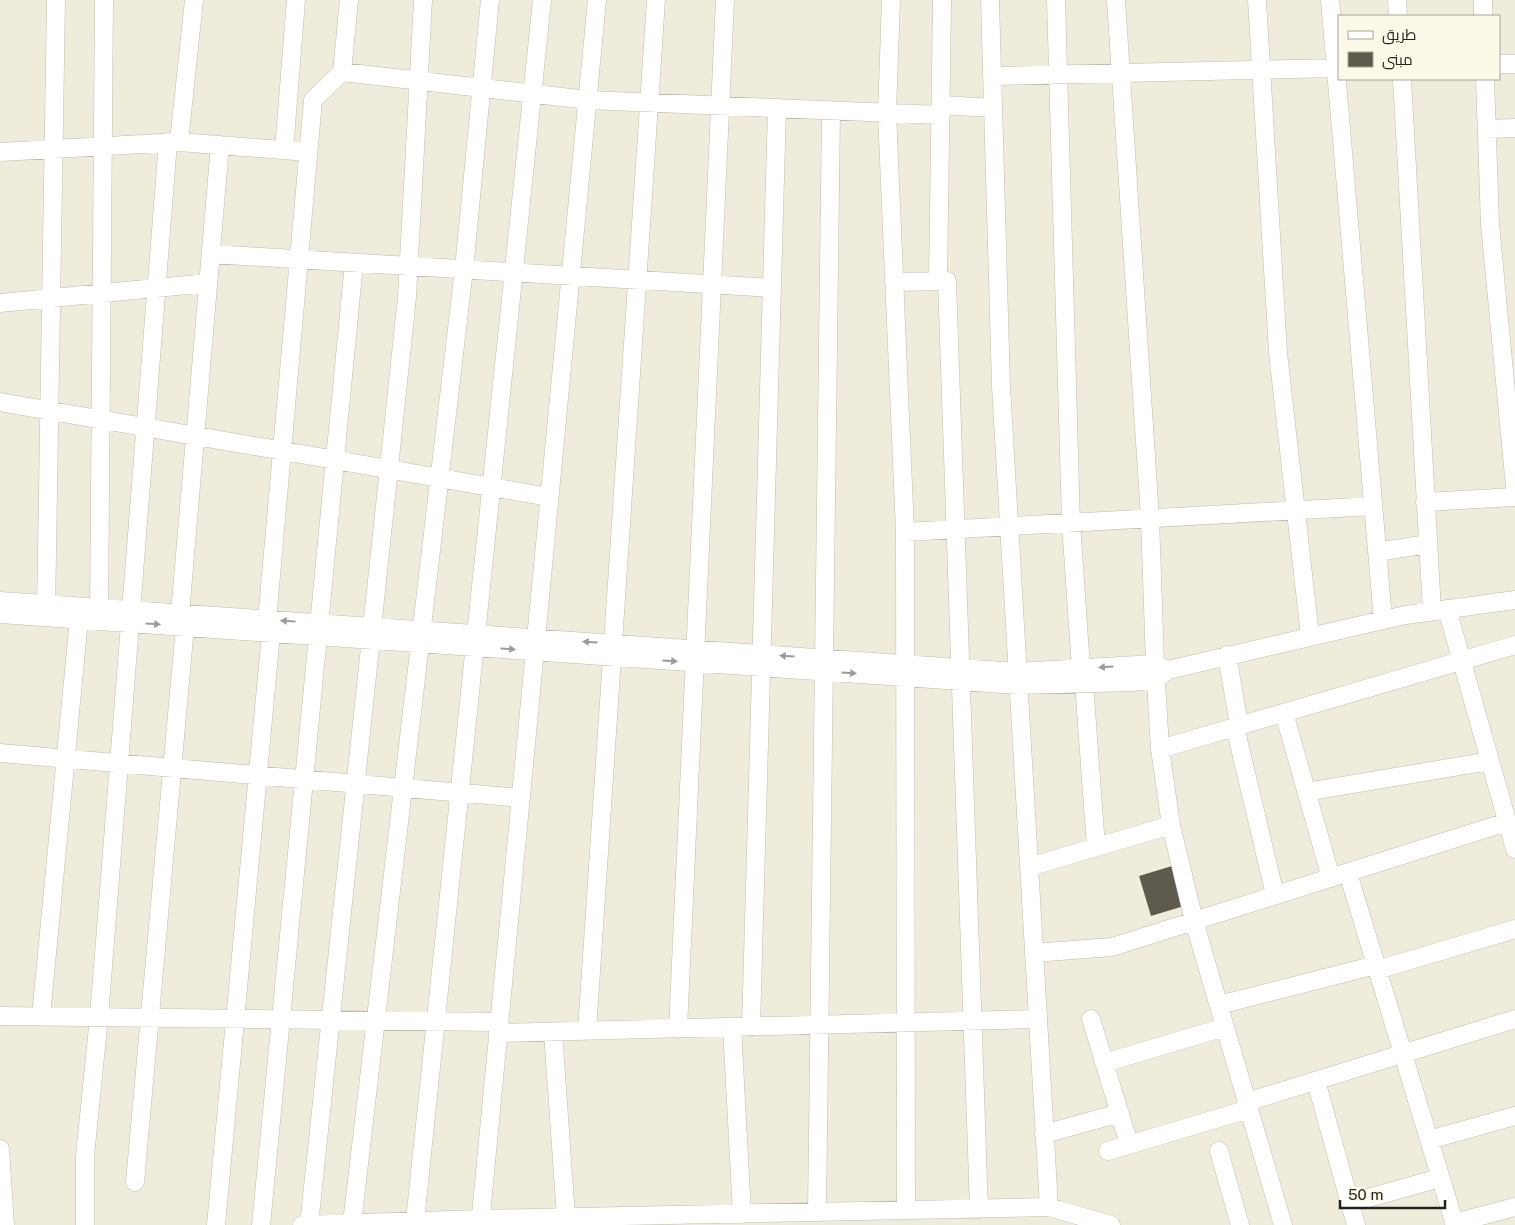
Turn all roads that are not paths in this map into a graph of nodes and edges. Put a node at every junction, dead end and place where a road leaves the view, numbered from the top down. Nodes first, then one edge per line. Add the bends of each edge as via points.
1 (56, 0) edge
2 (104, 0) edge
3 (194, 0) edge
4 (296, 0) edge
5 (349, 0) edge
6 (423, 0) edge
7 (490, 0) edge
8 (542, 0) edge
9 (598, 0) edge
10 (656, 0) edge
11 (725, 0) edge
12 (891, 0) edge
13 (942, 0) edge
14 (990, 0) edge
15 (1056, 0) edge
16 (1116, 0) edge
17 (1257, 0) edge
18 (1330, 0) edge
19 (1397, 0) edge
20 (1483, 0) edge
21 (1398, 15) edge
22 (1484, 15) edge
23 (1500, 64) edge
24 (1515, 64) edge
25 (1337, 68) edge
26 (1261, 70) junction
27 (342, 72) junction
28 (1121, 74) junction
29 (1058, 75) junction
30 (992, 76) junction
31 (1402, 80) edge
32 (1486, 80) edge
33 (418, 81) junction
34 (482, 88) junction
35 (532, 94) junction
36 (588, 100) junction
37 (650, 102) junction
38 (721, 106) junction
39 (778, 108) junction
40 (993, 108) junction
41 (831, 110) junction
42 (940, 110) junction
43 (887, 113) junction
44 (1515, 128) edge
45 (1487, 129) junction
46 (174, 142) junction
47 (220, 145) junction
48 (103, 146) junction
49 (54, 149) junction
50 (284, 150) junction
51 (0, 152) edge
52 (308, 152) junction
53 (211, 254) junction
54 (299, 259) junction
55 (354, 263) junction
56 (409, 266) junction
57 (464, 269) junction
58 (514, 272) junction
59 (571, 276) junction
60 (638, 280) junction
61 (895, 282) junction
62 (938, 282) junction
63 (208, 283) junction
64 (712, 284) junction
65 (157, 288) junction
66 (772, 288) junction
67 (102, 293) junction
68 (51, 298) junction
69 (0, 303) edge
70 (0, 402) edge
71 (50, 410) junction
72 (101, 419) junction
73 (146, 427) junction
74 (195, 436) junction
75 (282, 451) junction
76 (335, 460) junction
77 (389, 469) junction
78 (440, 478) junction
79 (491, 487) junction
80 (1515, 487) edge
81 (550, 497) junction
82 (1515, 497) edge
83 (1425, 502) junction
84 (1373, 506) junction
85 (1296, 510) junction
86 (1150, 518) junction
87 (1071, 523) junction
88 (1009, 526) junction
89 (955, 529) junction
90 (905, 532) junction
91 (1428, 544) junction
92 (1377, 552) junction
93 (1515, 600) edge
94 (0, 601) edge
95 (1439, 610) junction
96 (46, 611) junction
97 (0, 614) edge
98 (99, 614) junction
99 (130, 617) junction
100 (183, 618) junction
101 (79, 619) junction
102 (1383, 620) junction
103 (268, 628) junction
104 (319, 630) junction
105 (372, 633) junction
106 (1310, 636) junction
107 (421, 637) junction
108 (475, 641) junction
109 (535, 645) junction
110 (1515, 645) edge
111 (613, 650) junction
112 (1228, 655) junction
113 (695, 656) junction
114 (761, 661) junction
115 (1461, 661) junction
116 (824, 665) junction
117 (905, 671) junction
118 (1159, 671) junction
119 (960, 674) junction
120 (1082, 676) junction
121 (1018, 678) junction
122 (1284, 713) junction
123 (1237, 726) junction
124 (1160, 749) junction
125 (0, 753) edge
126 (66, 759) junction
127 (1490, 761) junction
128 (119, 763) junction
129 (172, 768) junction
130 (258, 775) junction
131 (304, 779) junction
132 (356, 784) junction
133 (403, 788) junction
134 (1306, 792) junction
135 (460, 793) junction
136 (521, 798) junction
137 (1509, 813) edge
138 (1171, 825) junction
139 (1096, 847) junction
140 (1515, 849) edge
141 (1029, 867) junction
142 (1339, 875) junction
143 (1275, 896) junction
144 (1194, 921) junction
145 (1515, 928) edge
146 (1034, 953) junction
147 (1377, 968) junction
148 (1219, 1006) junction
149 (0, 1016) edge
150 (40, 1016) junction
151 (99, 1017) junction
152 (150, 1018) junction
153 (235, 1019) junction
154 (1038, 1019) junction
155 (1091, 1019) dead end
156 (1515, 1019) edge
157 (281, 1020) junction
158 (330, 1020) junction
159 (376, 1021) junction
160 (972, 1021) junction
161 (436, 1022) junction
162 (905, 1023) junction
163 (820, 1025) junction
164 (732, 1027) junction
165 (751, 1027) junction
166 (498, 1028) junction
167 (1225, 1028) junction
168 (678, 1029) junction
169 (587, 1031) junction
170 (553, 1032) junction
171 (1403, 1054) junction
172 (1104, 1063) junction
173 (1316, 1080) junction
174 (1248, 1105) junction
175 (1120, 1113) junction
176 (1515, 1116) edge
177 (1044, 1134) junction
178 (1429, 1140) junction
179 (1129, 1144) junction
180 (0, 1149) edge
181 (1108, 1151) dead end
182 (1219, 1151) dead end
183 (1440, 1178) junction
184 (136, 1182) dead end
185 (1350, 1203) junction
186 (1048, 1207) junction
187 (1515, 1207) edge
188 (978, 1209) junction
189 (906, 1210) junction
190 (818, 1212) junction
191 (742, 1214) junction
192 (836, 1218) edge
193 (562, 1220) edge
194 (697, 1220) edge
195 (415, 1221) junction
196 (1078, 1221) edge
197 (480, 1222) edge
198 (359, 1224) edge
199 (1455, 1224) edge
200 (5, 1225) edge
201 (84, 1225) edge
202 (216, 1225) edge
203 (262, 1225) edge
204 (302, 1225) edge
205 (309, 1225) edge
206 (323, 1225) edge
207 (1111, 1225) edge
208 (1240, 1225) edge
209 (1283, 1225) edge
210 (1356, 1225) edge

1 - 49 street
2 - 48 street
3 - 46 street
4 - 50 street
5 - 27 street
6 - 33 street
7 - 34 street
8 - 35 street
9 - 36 street
10 - 37 street
11 - 38 street
12 - 43 street
13 - 42 street
14 - 30 street
15 - 29 street
16 - 28 street
17 - 26 street
18 - 25 street
19 - 21 street
20 - 22 street
23 - 24 street
25 - 26 street
25 - 84 street
26 - 28 street
26 - 85 street via 1278,353
27 - 33 street
27 - 52 street via 313,100
28 - 29 street
28 - 86 street
29 - 30 street
29 - 87 street
30 - 40 street
31 - 83 street
32 - 45 street
33 - 34 street
33 - 56 street
34 - 35 street
34 - 57 street
35 - 36 street
35 - 58 street
36 - 37 street
36 - 59 street
37 - 38 street
37 - 60 street
38 - 39 street
38 - 64 street
39 - 41 street
39 - 66 street
40 - 42 street
40 - 88 street via 1001,386
41 - 43 street
41 - 116 street
42 - 43 street
42 - 62 street
43 - 61 street
44 - 45 street
45 - 80 street via 1490,224
46 - 47 street
46 - 48 street
46 - 65 street
47 - 50 street
47 - 53 street
48 - 49 street
48 - 67 street
49 - 51 street
49 - 68 street
50 - 52 street
52 - 54 street
53 - 54 street
53 - 63 street
54 - 55 street
54 - 75 street
55 - 56 street
55 - 76 street
56 - 57 street
56 - 77 street
57 - 58 street
57 - 78 street
58 - 59 street
58 - 79 street
59 - 60 street
59 - 81 street
60 - 64 street
60 - 111 street
61 - 62 street
61 - 90 street
62 - 89 street via 947,281
63 - 65 street
63 - 74 street
64 - 66 street
64 - 113 street
65 - 67 street
65 - 73 street
66 - 114 street
67 - 68 street
67 - 72 street
68 - 69 street
68 - 71 street
70 - 71 street
71 - 72 street
71 - 96 street
72 - 73 street
72 - 98 street
73 - 74 street
73 - 99 street
74 - 75 street
74 - 100 street
75 - 76 street
75 - 103 street
76 - 77 street
76 - 104 street
77 - 78 street
77 - 105 street
78 - 79 street
78 - 107 street
79 - 81 street
79 - 108 street
81 - 109 street
82 - 83 street
83 - 91 street
84 - 85 street
84 - 92 street
85 - 86 street
85 - 106 street
86 - 87 street
86 - 118 street
87 - 88 street
87 - 120 street
88 - 89 street
88 - 121 street
89 - 90 street
89 - 119 street
90 - 117 street
91 - 92 street
91 - 95 street
92 - 102 street
93 - 95 street
94 - 96 street
95 - 102 street
95 - 115 street
96 - 97 street
96 - 98 street
96 - 101 street
98 - 99 street
98 - 101 street
99 - 100 street
99 - 128 street
100 - 103 street
100 - 129 street
101 - 126 street
102 - 106 street
103 - 104 street
103 - 130 street
104 - 105 street
104 - 131 street
105 - 107 street
105 - 132 street
106 - 112 street
107 - 108 street
107 - 133 street
108 - 109 street
108 - 135 street
109 - 111 street
109 - 136 street
110 - 115 street
111 - 113 street
111 - 169 street
112 - 118 street
112 - 123 street
113 - 114 street
113 - 168 street
114 - 116 street
114 - 165 street
115 - 122 street
115 - 127 street
116 - 117 street
116 - 163 street
117 - 119 street
117 - 162 street
118 - 120 street via 1133,682
118 - 124 street
119 - 121 street
119 - 160 street
120 - 121 street
120 - 139 street
121 - 141 street
122 - 123 street
122 - 134 street
123 - 124 street
123 - 143 street
124 - 138 street
125 - 126 street
126 - 128 street
126 - 150 street
127 - 134 street
127 - 137 street
128 - 129 street
128 - 151 street
129 - 130 street
129 - 152 street
130 - 131 street
130 - 153 street
131 - 132 street
131 - 157 street
132 - 133 street
132 - 158 street
133 - 135 street
133 - 159 street
134 - 142 street
135 - 136 street
135 - 161 street
136 - 166 street
137 - 140 street
137 - 142 street
138 - 139 street
138 - 144 street
139 - 141 street
141 - 146 street
142 - 143 street
142 - 147 street
143 - 144 street
144 - 146 street via 1112,947
144 - 148 street
145 - 147 street
146 - 154 street
147 - 148 street
147 - 171 street
148 - 167 street
149 - 150 street
150 - 151 street
151 - 152 street
151 - 201 street via 85,1156
152 - 153 street
152 - 184 street
153 - 157 street
153 - 202 street
154 - 160 street
154 - 177 street
155 - 172 street
156 - 171 street
157 - 158 street
157 - 203 street
158 - 159 street
158 - 205 street
159 - 161 street
159 - 198 street
160 - 162 street
160 - 188 street
161 - 166 street
161 - 195 street
162 - 163 street
162 - 189 street
163 - 165 street
163 - 190 street
164 - 165 street
164 - 168 street
164 - 191 street
166 - 170 street
166 - 197 street
167 - 172 street
167 - 174 street
168 - 169 street
169 - 170 street
170 - 193 street
171 - 173 street
171 - 178 street
172 - 175 street
173 - 174 street
173 - 185 street
174 - 179 street
174 - 209 street
175 - 177 street
175 - 179 street
176 - 178 street
177 - 186 street
178 - 183 street
179 - 181 street
180 - 200 street
182 - 208 street
183 - 185 street
183 - 199 street
185 - 210 street
186 - 188 street
186 - 196 street
187 - 199 street
188 - 189 street
189 - 192 street
190 - 191 street
190 - 192 street
191 - 194 street
193 - 194 street
193 - 197 street
195 - 197 street
195 - 198 street
196 - 207 street
198 - 206 street
204 - 205 street
205 - 206 street

